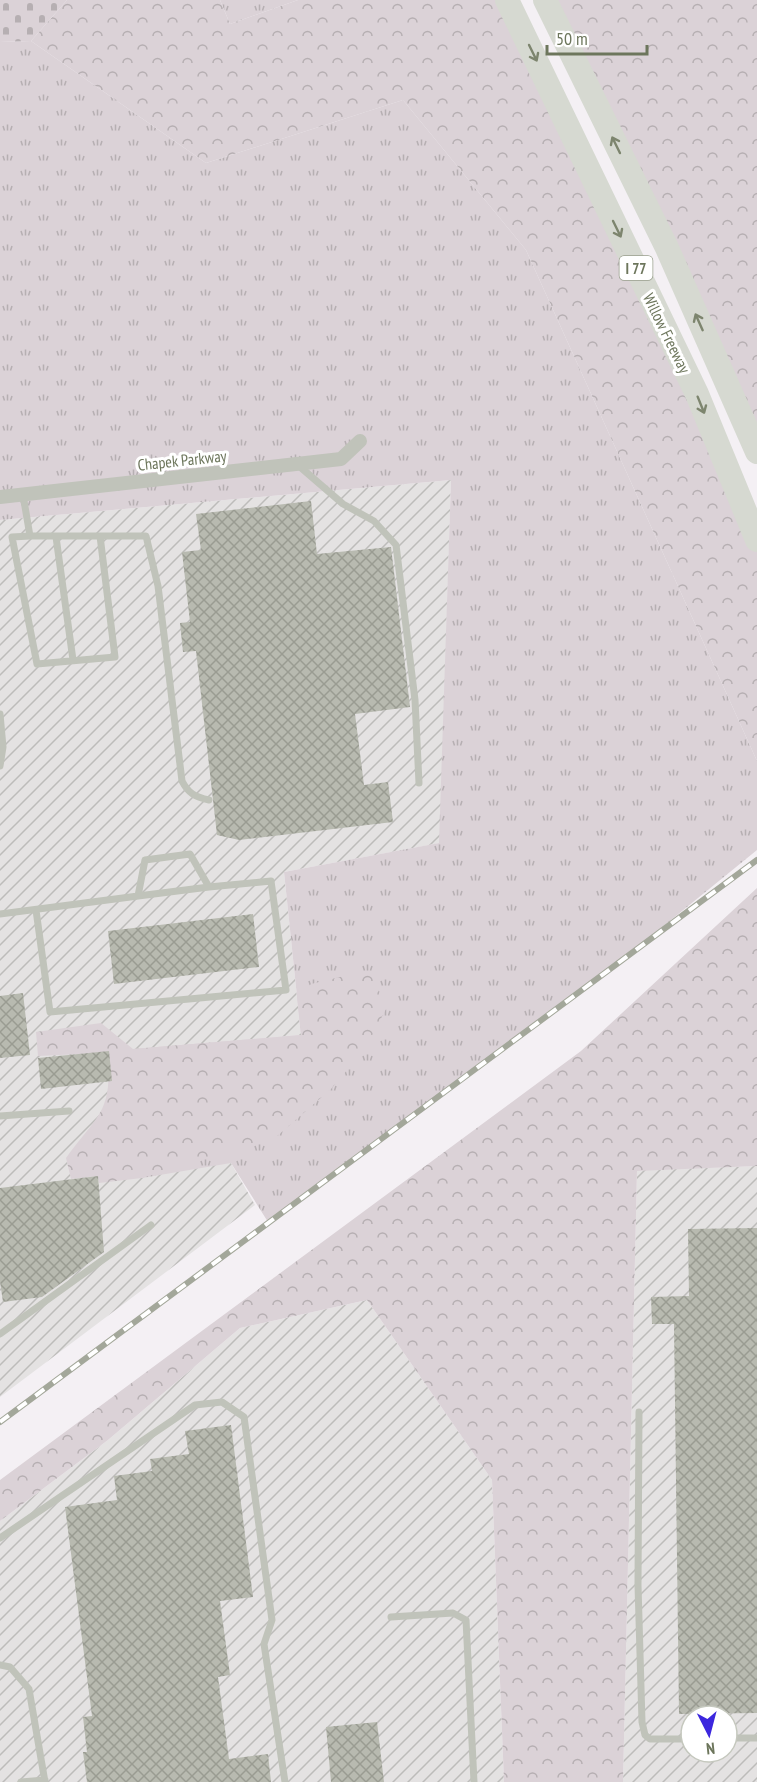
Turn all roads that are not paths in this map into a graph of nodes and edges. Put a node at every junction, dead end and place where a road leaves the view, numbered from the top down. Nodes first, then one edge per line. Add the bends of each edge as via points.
1 (507, 0) edge
2 (545, 0) edge
3 (360, 441) dead end
4 (757, 452) edge
5 (297, 464) junction
6 (23, 495) junction
7 (0, 497) edge
8 (30, 536) junction
9 (100, 536) junction
10 (56, 537) junction
11 (757, 540) edge
12 (73, 660) junction
13 (0, 714) edge
14 (0, 766) edge
15 (420, 783) dead end
16 (209, 800) dead end
17 (209, 887) junction
18 (138, 896) junction
19 (36, 910) junction
20 (0, 914) edge
21 (69, 1111) dead end
22 (0, 1116) edge
23 (152, 1225) dead end
24 (0, 1334) edge
25 (639, 1412) dead end
26 (0, 1538) edge
27 (391, 1617) dead end
28 (0, 1665) edge
29 (739, 1738) edge
30 (757, 1738) edge
31 (679, 1739) edge
32 (45, 1781) edge
33 (21, 1782) edge
34 (285, 1782) edge
35 (474, 1782) edge

1 -> 11 highway, Willow Freeway / I 77 via 697,394
4 -> 2 highway, Willow Freeway / I 77 via 667,248
3 - 5 street, Chapek Parkway via 340,459
5 - 6 street, Chapek Parkway
5 - 15 lane via 343,504 374,521 396,545 415,700
6 - 7 street, Chapek Parkway
6 - 8 lane
8 - 10 lane
8 - 12 lane via 12,537 37,664
9 - 10 lane
9 - 12 lane via 115,657
9 - 16 lane via 146,536 158,586 182,781 187,791
10 - 12 lane
13 - 14 lane
17 - 18 lane
17 - 18 lane via 190,854 146,860
17 - 19 lane via 271,881 286,990 50,1012
18 - 19 lane
19 - 20 lane
21 - 22 lane
23 - 24 lane
25 - 31 lane via 642,1722 650,1739
26 - 34 lane via 195,1405 222,1402 244,1416 272,1620 264,1644
27 - 35 lane via 453,1613 466,1620
28 - 32 lane via 10,1667 29,1689
29 - 30 lane
32 - 33 lane

